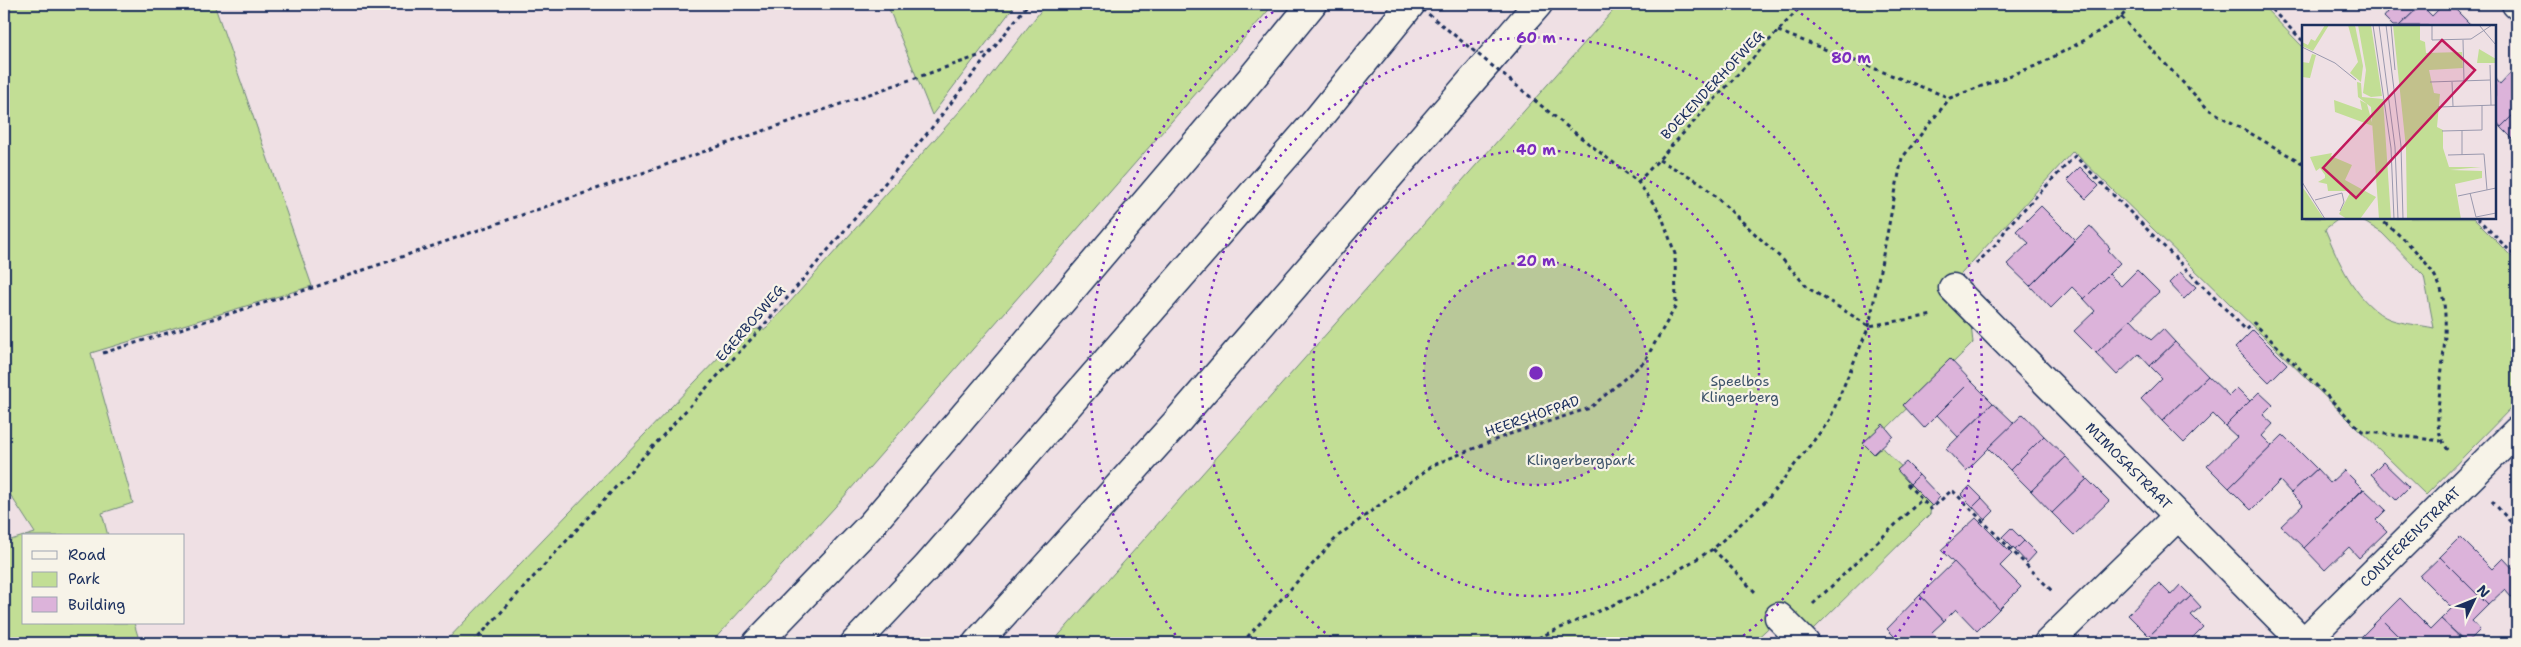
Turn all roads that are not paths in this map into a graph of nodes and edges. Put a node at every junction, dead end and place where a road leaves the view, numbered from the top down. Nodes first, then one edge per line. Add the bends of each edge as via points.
1 (1312, 4) edge
2 (1411, 4) edge
3 (1538, 4) edge
4 (1953, 288) road end
5 (2517, 431) edge
6 (2178, 516) junction
7 (757, 643) edge
8 (855, 643) edge
9 (977, 643) edge
10 (2048, 643) edge
11 (2303, 643) edge

1 - 7 main road via 871,525
2 - 8 main road via 1298,142 927,567
3 - 9 main road via 1175,424
4 - 6 main road, MIMOSASTRAAT
5 - 11 main road, CONIFERENSTRAAT
6 - 10 main road
6 - 11 main road, MIMOSASTRAAT

